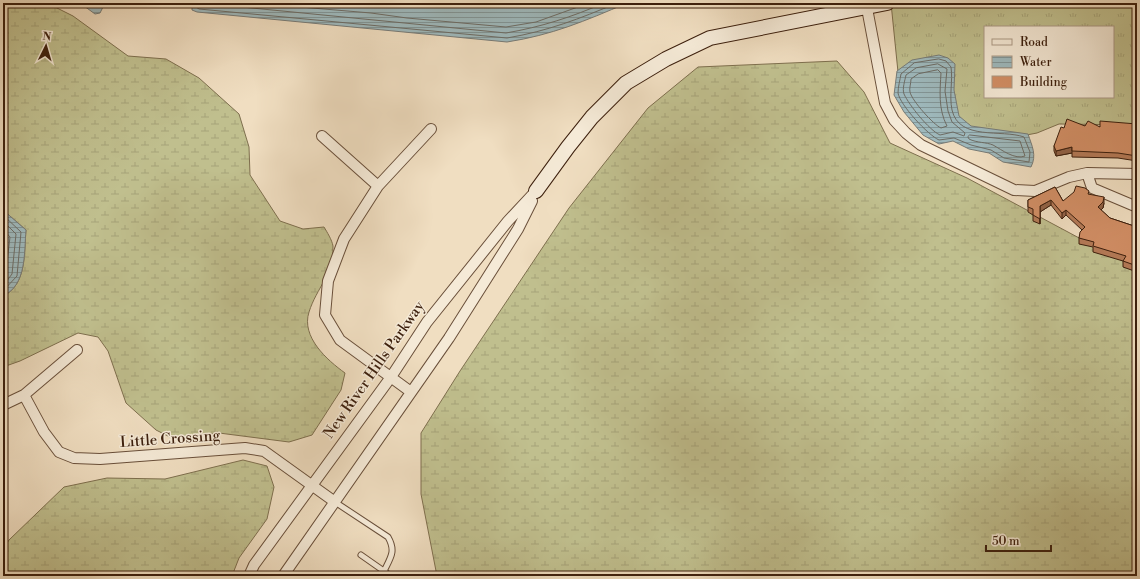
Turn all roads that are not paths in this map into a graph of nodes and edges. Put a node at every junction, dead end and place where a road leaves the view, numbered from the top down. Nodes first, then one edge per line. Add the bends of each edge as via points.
1 (887, 3) edge
2 (866, 5) edge
3 (431, 129) dead end
4 (322, 136) dead end
5 (1087, 174) junction
6 (1137, 174) edge
7 (378, 186) junction
8 (536, 192) junction
9 (1137, 207) edge
10 (77, 350) dead end
11 (391, 377) junction
12 (411, 392) junction
13 (24, 395) junction
14 (3, 406) edge
15 (313, 484) junction
16 (335, 502) junction
17 (361, 555) dead end
18 (384, 571) junction
19 (249, 576) edge
20 (283, 576) edge
21 (391, 576) edge

1 - 2 street, New River Hills Parkway
2 - 5 street via 885,104 906,134 921,145 1014,190 1035,191 1069,177
2 - 8 street, New River Hills Parkway via 710,38 666,59 626,83 592,117
3 - 7 street
4 - 7 street
5 - 6 street
5 - 9 street via 1092,188
7 - 11 street via 344,239 328,281 324,315 340,340
8 - 11 street, New River Hills Parkway via 508,221 427,322
8 - 12 street, New River Hills Parkway via 518,229 486,281
10 - 13 street
11 - 12 street
11 - 15 street, New River Hills Parkway
12 - 16 street, New River Hills Parkway
13 - 14 street
13 - 15 street, Little Crossing via 44,432 59,452 74,458 100,459 245,448 264,451
15 - 16 street, Little Crossing
15 - 19 street, New River Hills Parkway via 254,565
16 - 18 lane via 388,537 393,546 392,556
16 - 20 street, New River Hills Parkway
17 - 18 lane
18 - 21 lane

